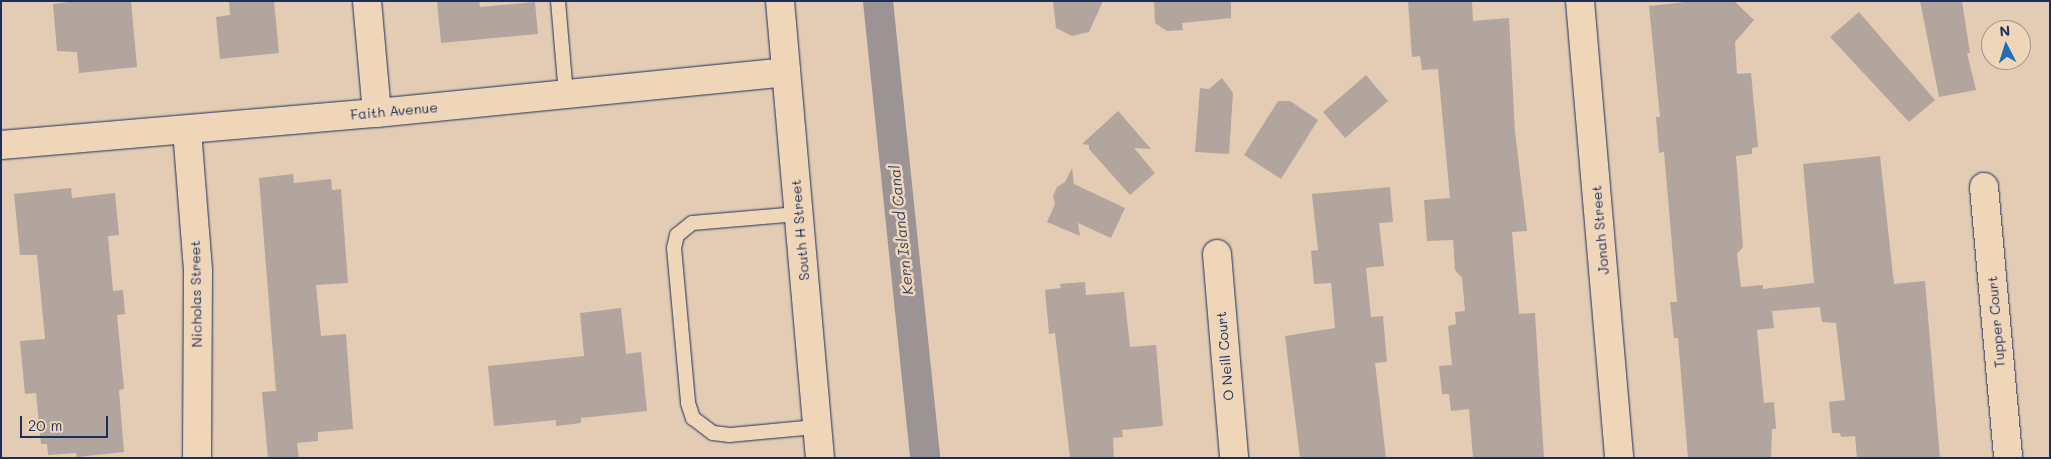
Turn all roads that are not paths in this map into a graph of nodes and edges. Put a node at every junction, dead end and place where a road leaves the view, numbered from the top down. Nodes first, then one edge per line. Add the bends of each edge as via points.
1 (367, 1) edge
2 (558, 1) edge
3 (780, 1) edge
4 (1580, 1) edge
5 (786, 72) junction
6 (566, 94) junction
7 (377, 113) junction
8 (187, 130) junction
9 (1, 146) edge
10 (1984, 187) dead end
11 (798, 214) junction
12 (1217, 254) dead end
13 (817, 427) junction
14 (197, 458) edge
15 (820, 458) edge
16 (1234, 458) edge
17 (1620, 458) edge
18 (2008, 458) edge

1 - 7 street
2 - 6 lane
3 - 5 street, South H Street
4 - 17 street, Jonah Street
5 - 6 street, Faith Avenue
5 - 11 street, South H Street
6 - 7 street, Faith Avenue
7 - 8 street, Faith Avenue
8 - 9 street, Faith Avenue
8 - 14 street, Nicholas Street via 198,271
10 - 18 street, Tupper Court
11 - 13 street, South H Street
11 - 13 lane via 692,223 677,235 674,248 688,403 693,418 713,433 730,435
12 - 16 street, O Neill Court
13 - 15 street, South H Street

